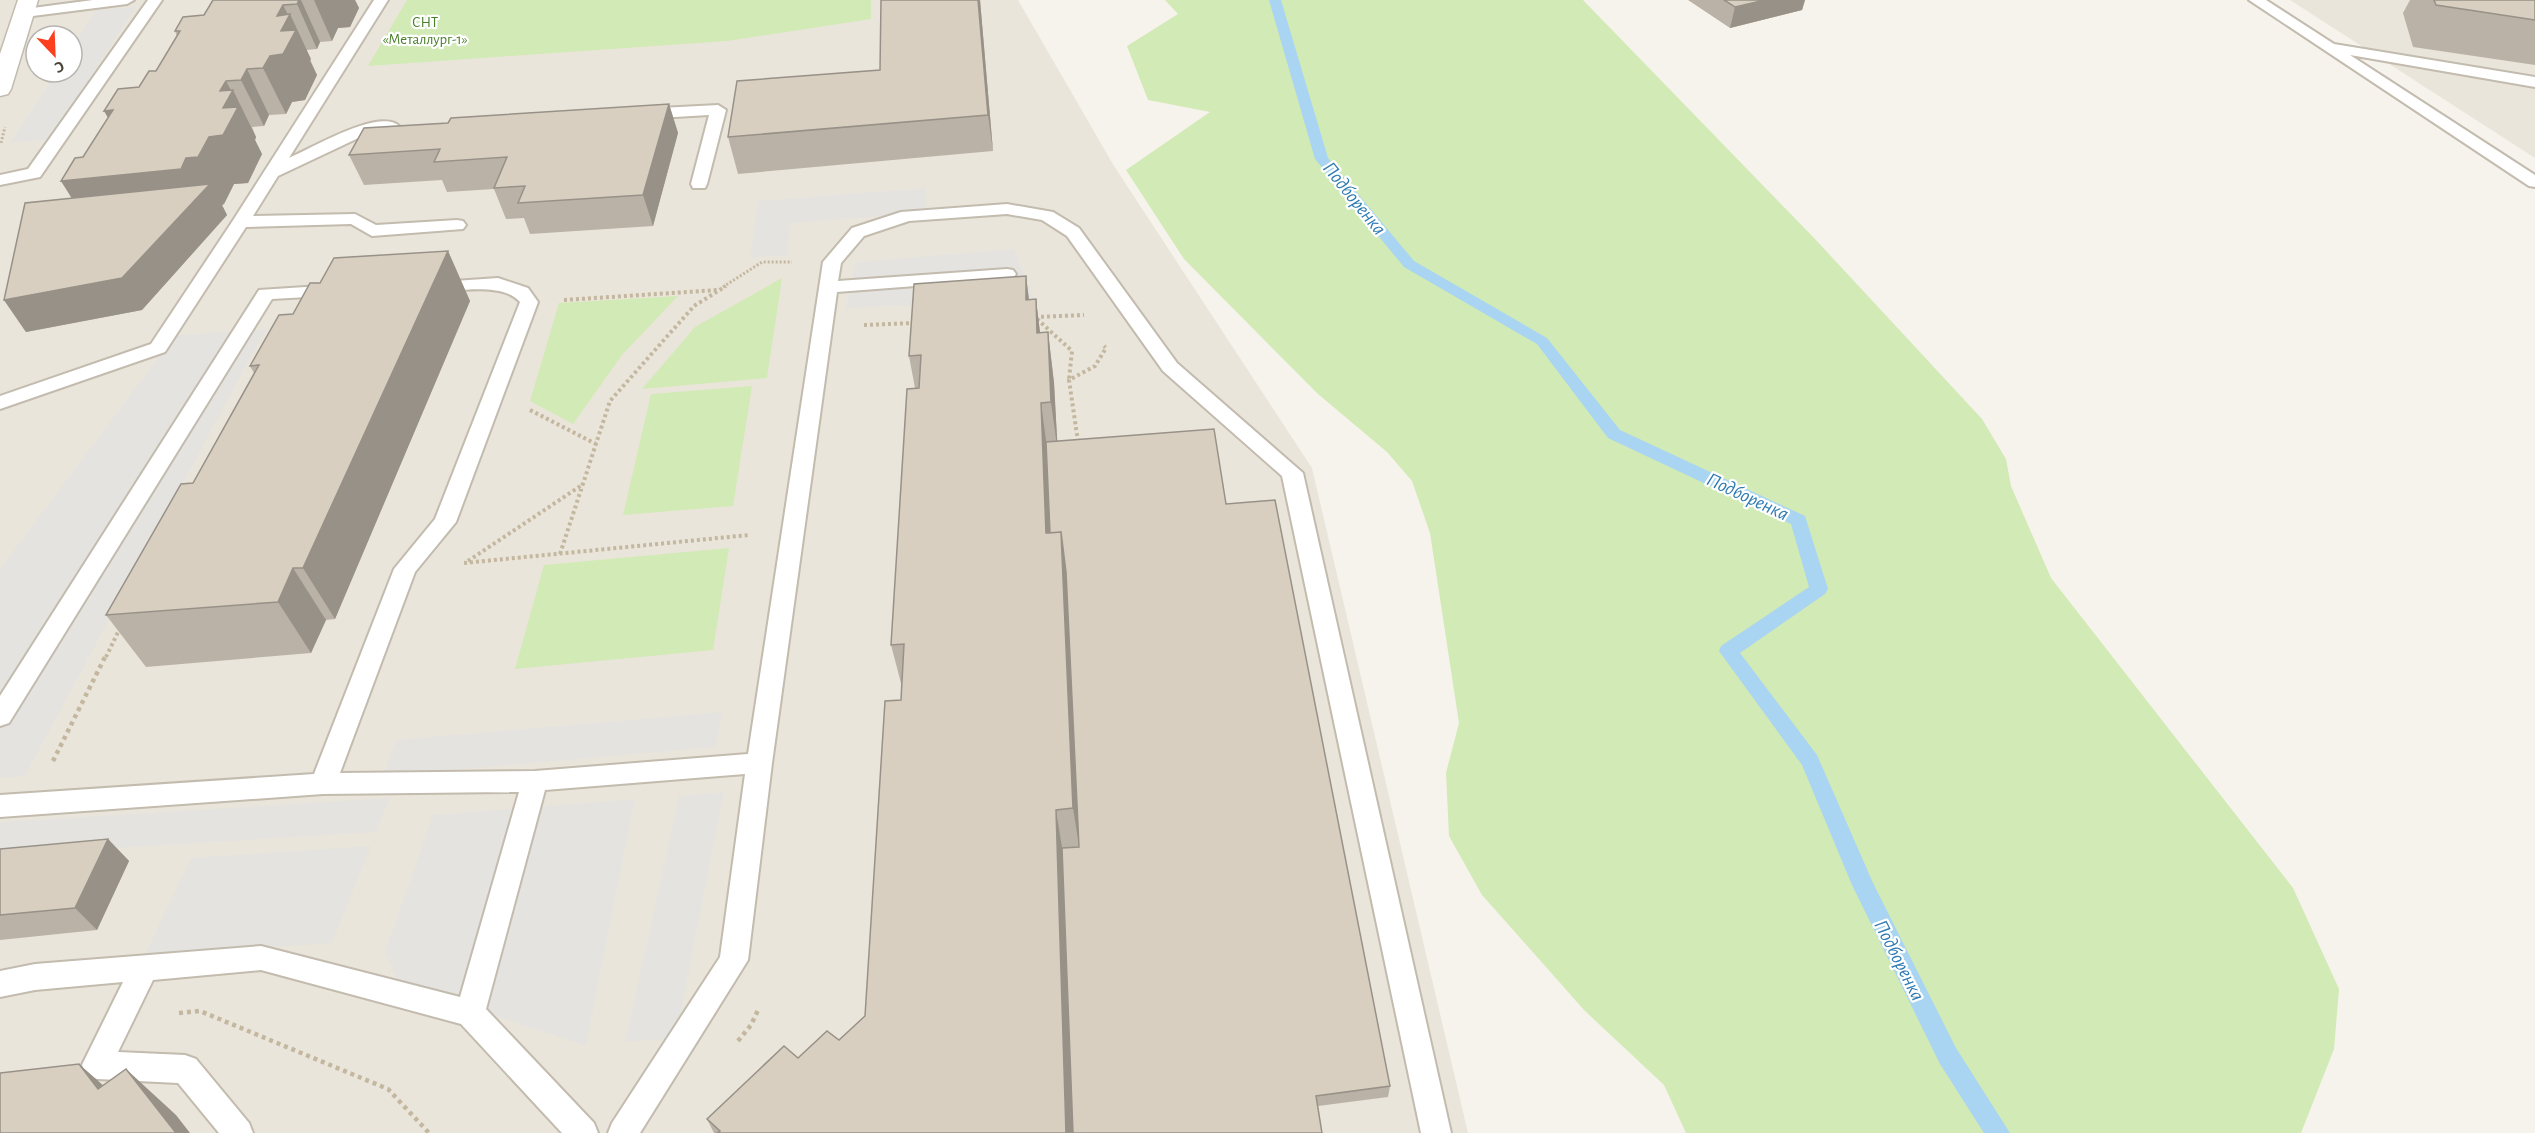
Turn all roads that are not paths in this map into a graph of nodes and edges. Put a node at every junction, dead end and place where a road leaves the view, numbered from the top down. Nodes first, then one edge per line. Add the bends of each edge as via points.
1 (128, 0) edge
2 (155, 0) edge
3 (381, 0) edge
4 (2256, 0) edge
5 (27, 6) edge
6 (2328, 46) junction
7 (2535, 82) edge
8 (0, 89) edge
9 (624, 115) edge
10 (413, 126) edge
11 (272, 173) junction
12 (0, 180) edge
13 (2535, 182) edge
14 (699, 184) dead end
15 (241, 222) junction
16 (457, 225) dead end
17 (999, 274) road end
18 (829, 287) junction
19 (407, 288) edge
20 (361, 290) edge
21 (0, 403) edge
22 (0, 716) edge
23 (759, 763) junction
24 (535, 782) junction
25 (323, 784) junction
26 (0, 806) edge
27 (144, 968) junction
28 (0, 984) edge
29 (470, 1012) junction
30 (238, 1133) edge
31 (583, 1133) edge
32 (623, 1133) edge
33 (1436, 1133) edge

1 - 5 lane
2 - 12 lane via 34,173
3 - 11 lane
4 - 6 lane
5 - 8 street
6 - 7 lane
6 - 13 lane
9 - 14 lane via 718,110
10 - 11 lane via 366,128
11 - 15 lane
15 - 16 lane via 355,219 372,231
15 - 21 lane via 158,348
17 - 18 lane
18 - 23 lane
18 - 33 lane via 832,262 858,232 907,216 1007,209 1047,216 1073,232 1170,368 1292,473
19 - 25 lane via 498,284 521,291 529,302 445,522 405,569
20 - 22 lane via 266,294
23 - 24 lane
23 - 32 lane via 734,960
24 - 25 lane
24 - 29 lane
25 - 26 lane
27 - 28 lane via 35,977
27 - 29 lane via 261,958
27 - 30 lane via 98,1065 185,1069
29 - 31 lane

